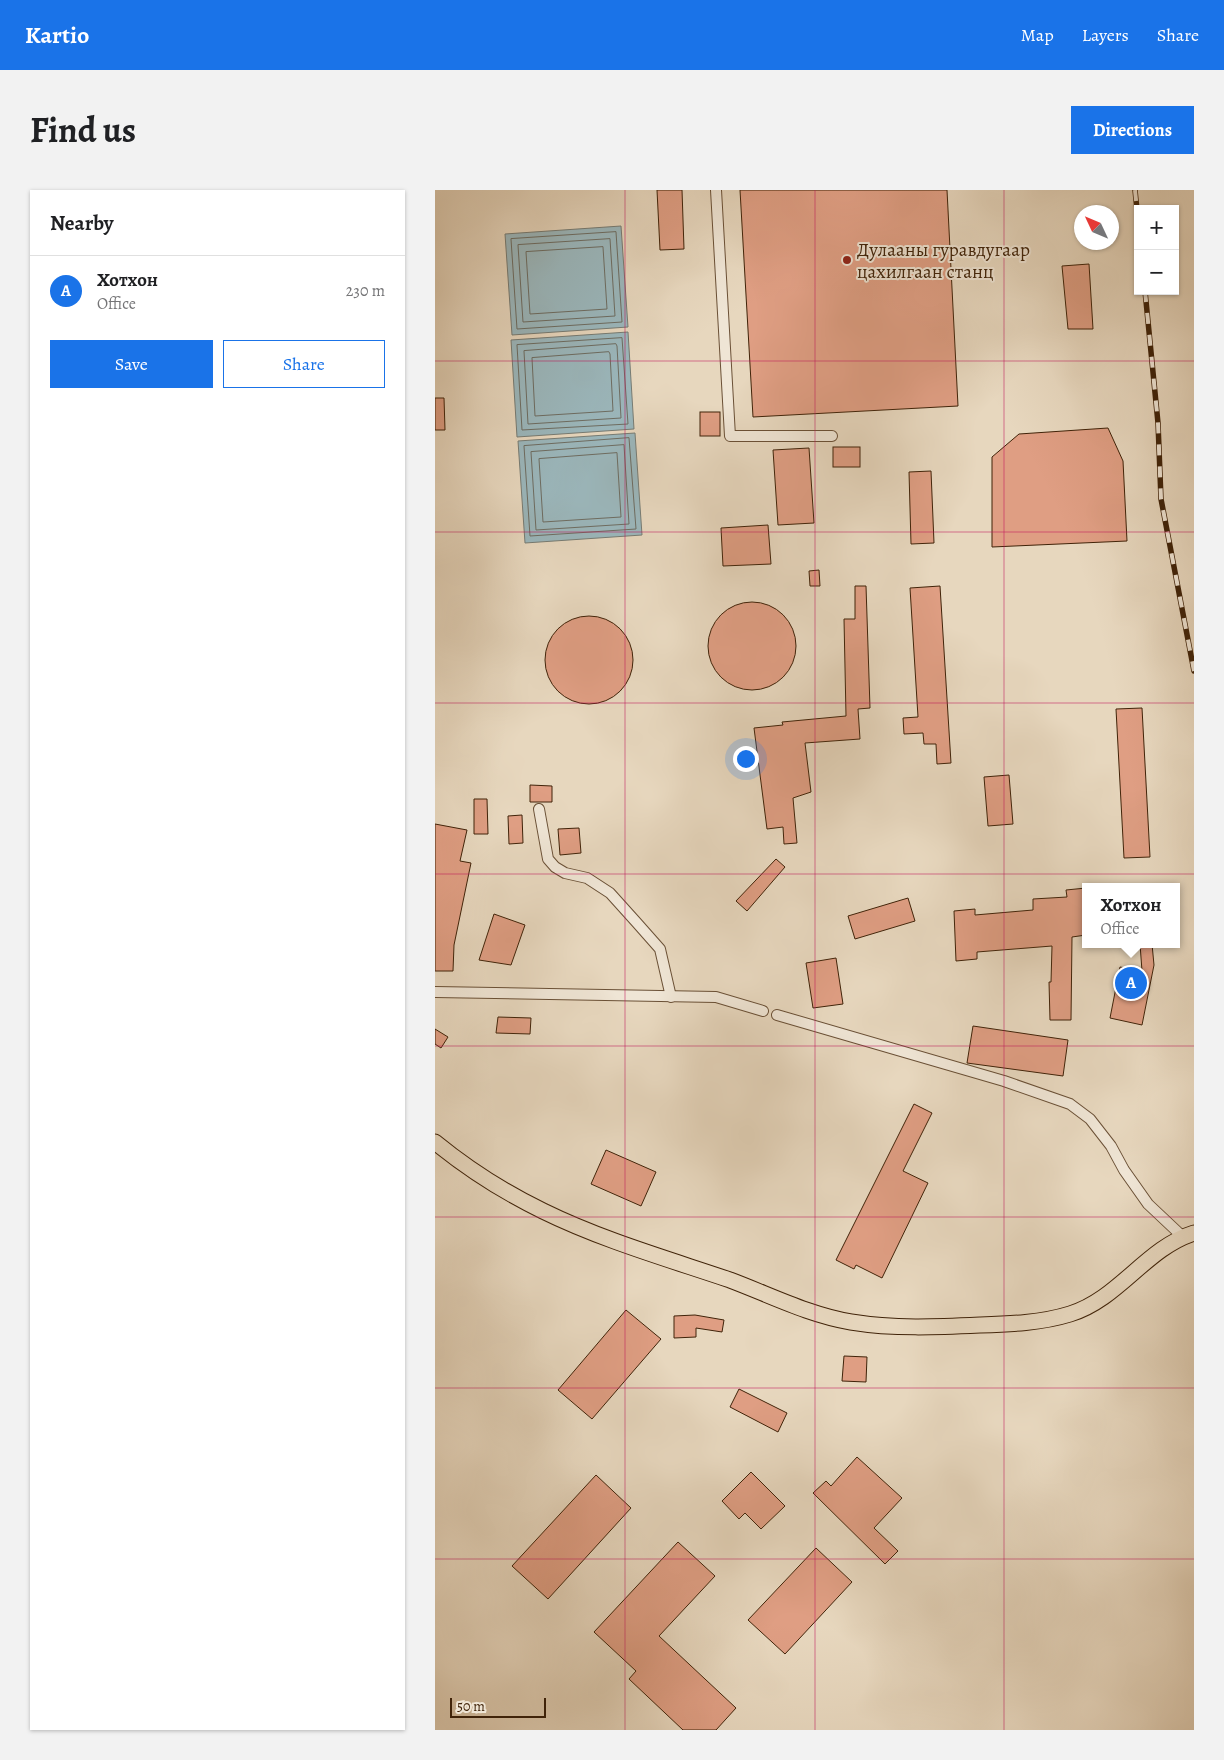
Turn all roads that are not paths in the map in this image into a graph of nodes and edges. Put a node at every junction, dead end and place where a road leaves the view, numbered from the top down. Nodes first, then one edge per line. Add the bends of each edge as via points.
1 (716, 190) edge
2 (832, 436) dead end
3 (539, 809) dead end
4 (435, 992) edge
5 (671, 997) junction
6 (763, 1011) dead end
7 (777, 1016) dead end
8 (435, 1142) edge
9 (1188, 1235) edge

1 - 2 street via 730,436
3 - 5 street via 548,859 565,873 587,878 610,893 637,922 660,950
4 - 5 street
5 - 6 street via 716,998
7 - 9 street via 1004,1081 1070,1104 1090,1119 1148,1204
8 - 9 main road via 493,1184 561,1220 805,1309 874,1325 985,1325 1043,1320 1072,1313 1109,1293 1163,1247

